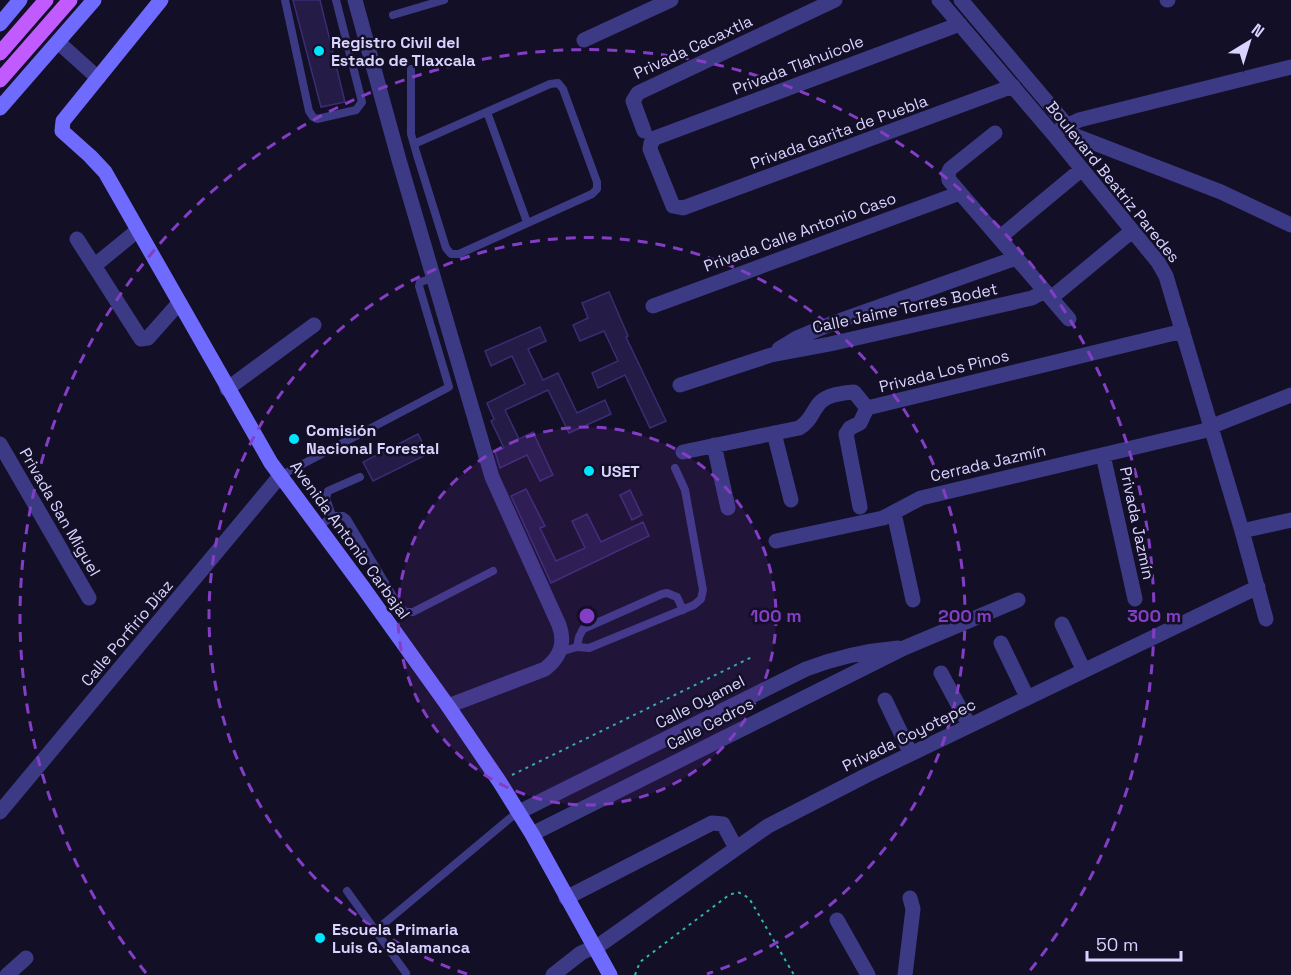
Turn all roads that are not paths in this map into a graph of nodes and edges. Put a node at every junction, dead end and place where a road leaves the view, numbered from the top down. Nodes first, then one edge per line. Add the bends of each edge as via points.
1 (20, 0) edge
2 (46, 0) edge
3 (70, 0) edge
4 (94, 0) edge
5 (161, 0) edge
6 (285, 0) edge
7 (336, 0) edge
8 (355, 0) edge
9 (444, 0) edge
10 (671, 0) edge
11 (835, 0) edge
12 (939, 0) edge
13 (961, 0) edge
14 (393, 15) dead end
15 (0, 24) edge
16 (960, 24) junction
17 (584, 40) dead end
18 (58, 42) junction
19 (0, 53) edge
20 (1291, 67) edge
21 (411, 69) dead end
22 (98, 78) junction
23 (0, 80) edge
24 (1013, 86) junction
25 (0, 108) edge
26 (487, 112) junction
27 (1068, 125) junction
28 (995, 133) dead end
29 (1054, 135) junction
30 (647, 137) junction
31 (414, 144) junction
32 (417, 155) junction
33 (399, 160) junction
34 (1082, 169) junction
35 (960, 193) junction
36 (527, 222) junction
37 (1291, 225) edge
38 (138, 230) junction
39 (1132, 231) junction
40 (999, 238) junction
41 (77, 239) dead end
42 (1016, 258) junction
43 (94, 266) junction
44 (434, 278) junction
45 (1048, 295) junction
46 (179, 303) junction
47 (652, 306) dead end
48 (1069, 319) dead end
49 (314, 325) dead end
50 (1183, 331) junction
51 (771, 355) junction
52 (680, 386) dead end
53 (227, 389) junction
54 (1291, 395) edge
55 (867, 408) junction
56 (1212, 428) junction
57 (774, 433) junction
58 (0, 444) edge
59 (714, 445) junction
60 (683, 452) dead end
61 (1103, 454) junction
62 (675, 468) dead end
63 (280, 476) junction
64 (360, 477) dead end
65 (791, 500) dead end
66 (860, 507) dead end
67 (728, 508) dead end
68 (894, 513) junction
69 (332, 516) junction
70 (1291, 520) edge
71 (318, 528) junction
72 (1242, 531) junction
73 (776, 541) dead end
74 (493, 571) dead end
75 (1258, 586) junction
76 (89, 598) dead end
77 (1135, 599) dead end
78 (913, 600) dead end
79 (1018, 600) dead end
80 (683, 610) junction
81 (1266, 619) dead end
82 (1062, 624) dead end
83 (1001, 643) dead end
84 (578, 647) junction
85 (904, 648) junction
86 (560, 652) junction
87 (1083, 669) junction
88 (941, 673) dead end
89 (1027, 697) junction
90 (885, 700) dead end
91 (448, 706) junction
92 (713, 715) junction
93 (969, 725) junction
94 (724, 737) junction
95 (911, 754) junction
96 (0, 812) edge
97 (519, 812) junction
98 (532, 834) junction
99 (736, 848) junction
100 (346, 891) dead end
101 (566, 898) junction
102 (909, 898) dead end
103 (837, 921) dead end
104 (375, 931) junction
105 (594, 946) junction
106 (26, 958) dead end
107 (406, 973) dead end
108 (7, 975) edge
109 (553, 975) edge
110 (610, 975) edge
111 (868, 975) edge
112 (905, 975) edge

1 - 15 street
2 - 19 main road
3 - 23 main road
4 - 18 street
5 - 22 street
6 - 7 lane via 309,111 317,119 356,110 362,102
8 - 33 street
9 - 14 lane
10 - 17 street
11 - 30 street, Privada Cacaxtla via 638,93 633,105
12 - 16 street, Boulevard Beatriz Paredes
13 - 27 street, Boulevard Beatriz Paredes
16 - 24 street, Boulevard Beatriz Paredes
16 - 30 street, Privada Tlahuicole via 655,138
18 - 22 street
18 - 25 street
20 - 27 street
21 - 31 lane
22 - 38 street, Avenida Antonio Carbajal via 60,128 105,172
24 - 29 street, Boulevard Beatriz Paredes
24 - 30 street, Privada Garita de Puebla via 683,208 671,203
26 - 31 lane
26 - 36 lane
26 - 36 lane via 558,83 593,171 598,185 595,192
27 - 29 street
27 - 37 street, Boulevard Beatriz Paredes via 1076,136 1221,192
28 - 35 street via 948,171 949,180
29 - 34 street, Boulevard Beatriz Paredes
31 - 32 lane
32 - 33 lane
32 - 36 lane via 451,254 459,254
33 - 44 street
34 - 39 street, Boulevard Beatriz Paredes
34 - 40 street
35 - 40 street
35 - 47 street, Privada Calle Antonio Caso
38 - 43 street
38 - 46 street, Avenida Antonio Carbajal
39 - 45 street, Calle Jaime Torres Bodet
39 - 50 street, Boulevard Beatriz Paredes via 1166,276
40 - 42 street
41 - 43 street
42 - 45 street
42 - 51 street, Calle Jaime Torres Bodet via 833,323 797,338
43 - 46 street via 141,339 148,338
44 - 63 lane via 418,286 449,387
44 - 86 street via 492,477 559,625
45 - 48 street
45 - 51 street, Calle Jaime Torres Bodet
46 - 53 street, Avenida Antonio Carbajal
49 - 53 street
50 - 55 street, Privada Los Pinos
50 - 56 street, Boulevard Beatriz Paredes
51 - 52 street, Calle Jaime Torres Bodet
53 - 63 street, Avenida Antonio Carbajal
54 - 56 street, Cerrada Jazmín
55 - 57 street, Privada Los Pinos via 854,392 826,397 803,426
55 - 66 street via 860,423 846,434
56 - 61 street, Cerrada Jazmín
56 - 72 street, Boulevard Beatriz Paredes
57 - 59 street, Privada Los Pinos
57 - 65 street
58 - 76 street, Privada San Miguel
59 - 60 street, Privada Los Pinos
59 - 67 street
61 - 68 street, Cerrada Jazmín via 921,498
61 - 77 street, Privada Jazmín
62 - 80 lane via 685,490 703,590 698,603
63 - 71 street, Avenida Antonio Carbajal
63 - 96 street, Calle Porfirio Díaz
64 - 69 lane via 328,491 326,498
68 - 73 street, Cerrada Jazmín
68 - 78 street
69 - 71 lane
69 - 74 lane via 343,516 349,521 406,612
70 - 72 street
71 - 91 street, Avenida Antonio Carbajal
72 - 75 street, Boulevard Beatriz Paredes
75 - 81 street, Boulevard Beatriz Paredes
75 - 87 street, Privada Coyotepec
79 - 85 street, Calle Cedros
80 - 84 lane via 589,648
80 - 84 lane via 677,597 662,594 586,627
82 - 87 street
83 - 89 street
84 - 86 lane
85 - 92 street, Calle Oyamel via 868,650 833,659
85 - 94 street, Calle Cedros
86 - 91 street via 545,669
87 - 89 street, Privada Coyotepec
88 - 93 street
89 - 93 street, Privada Coyotepec
90 - 95 street
91 - 97 street, Avenida Antonio Carbajal
92 - 94 street
92 - 97 street, Calle Oyamel
93 - 95 street, Privada Coyotepec
94 - 98 street, Calle Cedros
95 - 99 street, Privada Coyotepec via 802,808
97 - 98 street, Avenida Antonio Carbajal
97 - 104 lane
98 - 101 street, Avenida Antonio Carbajal
99 - 101 street via 723,824 712,823
99 - 105 street, Privada Coyotepec
100 - 104 lane
101 - 105 street, Avenida Antonio Carbajal
102 - 112 street via 913,909
103 - 111 street
104 - 107 lane
105 - 109 street, Privada Coyotepec
105 - 110 street, Avenida Antonio Carbajal
106 - 108 street

